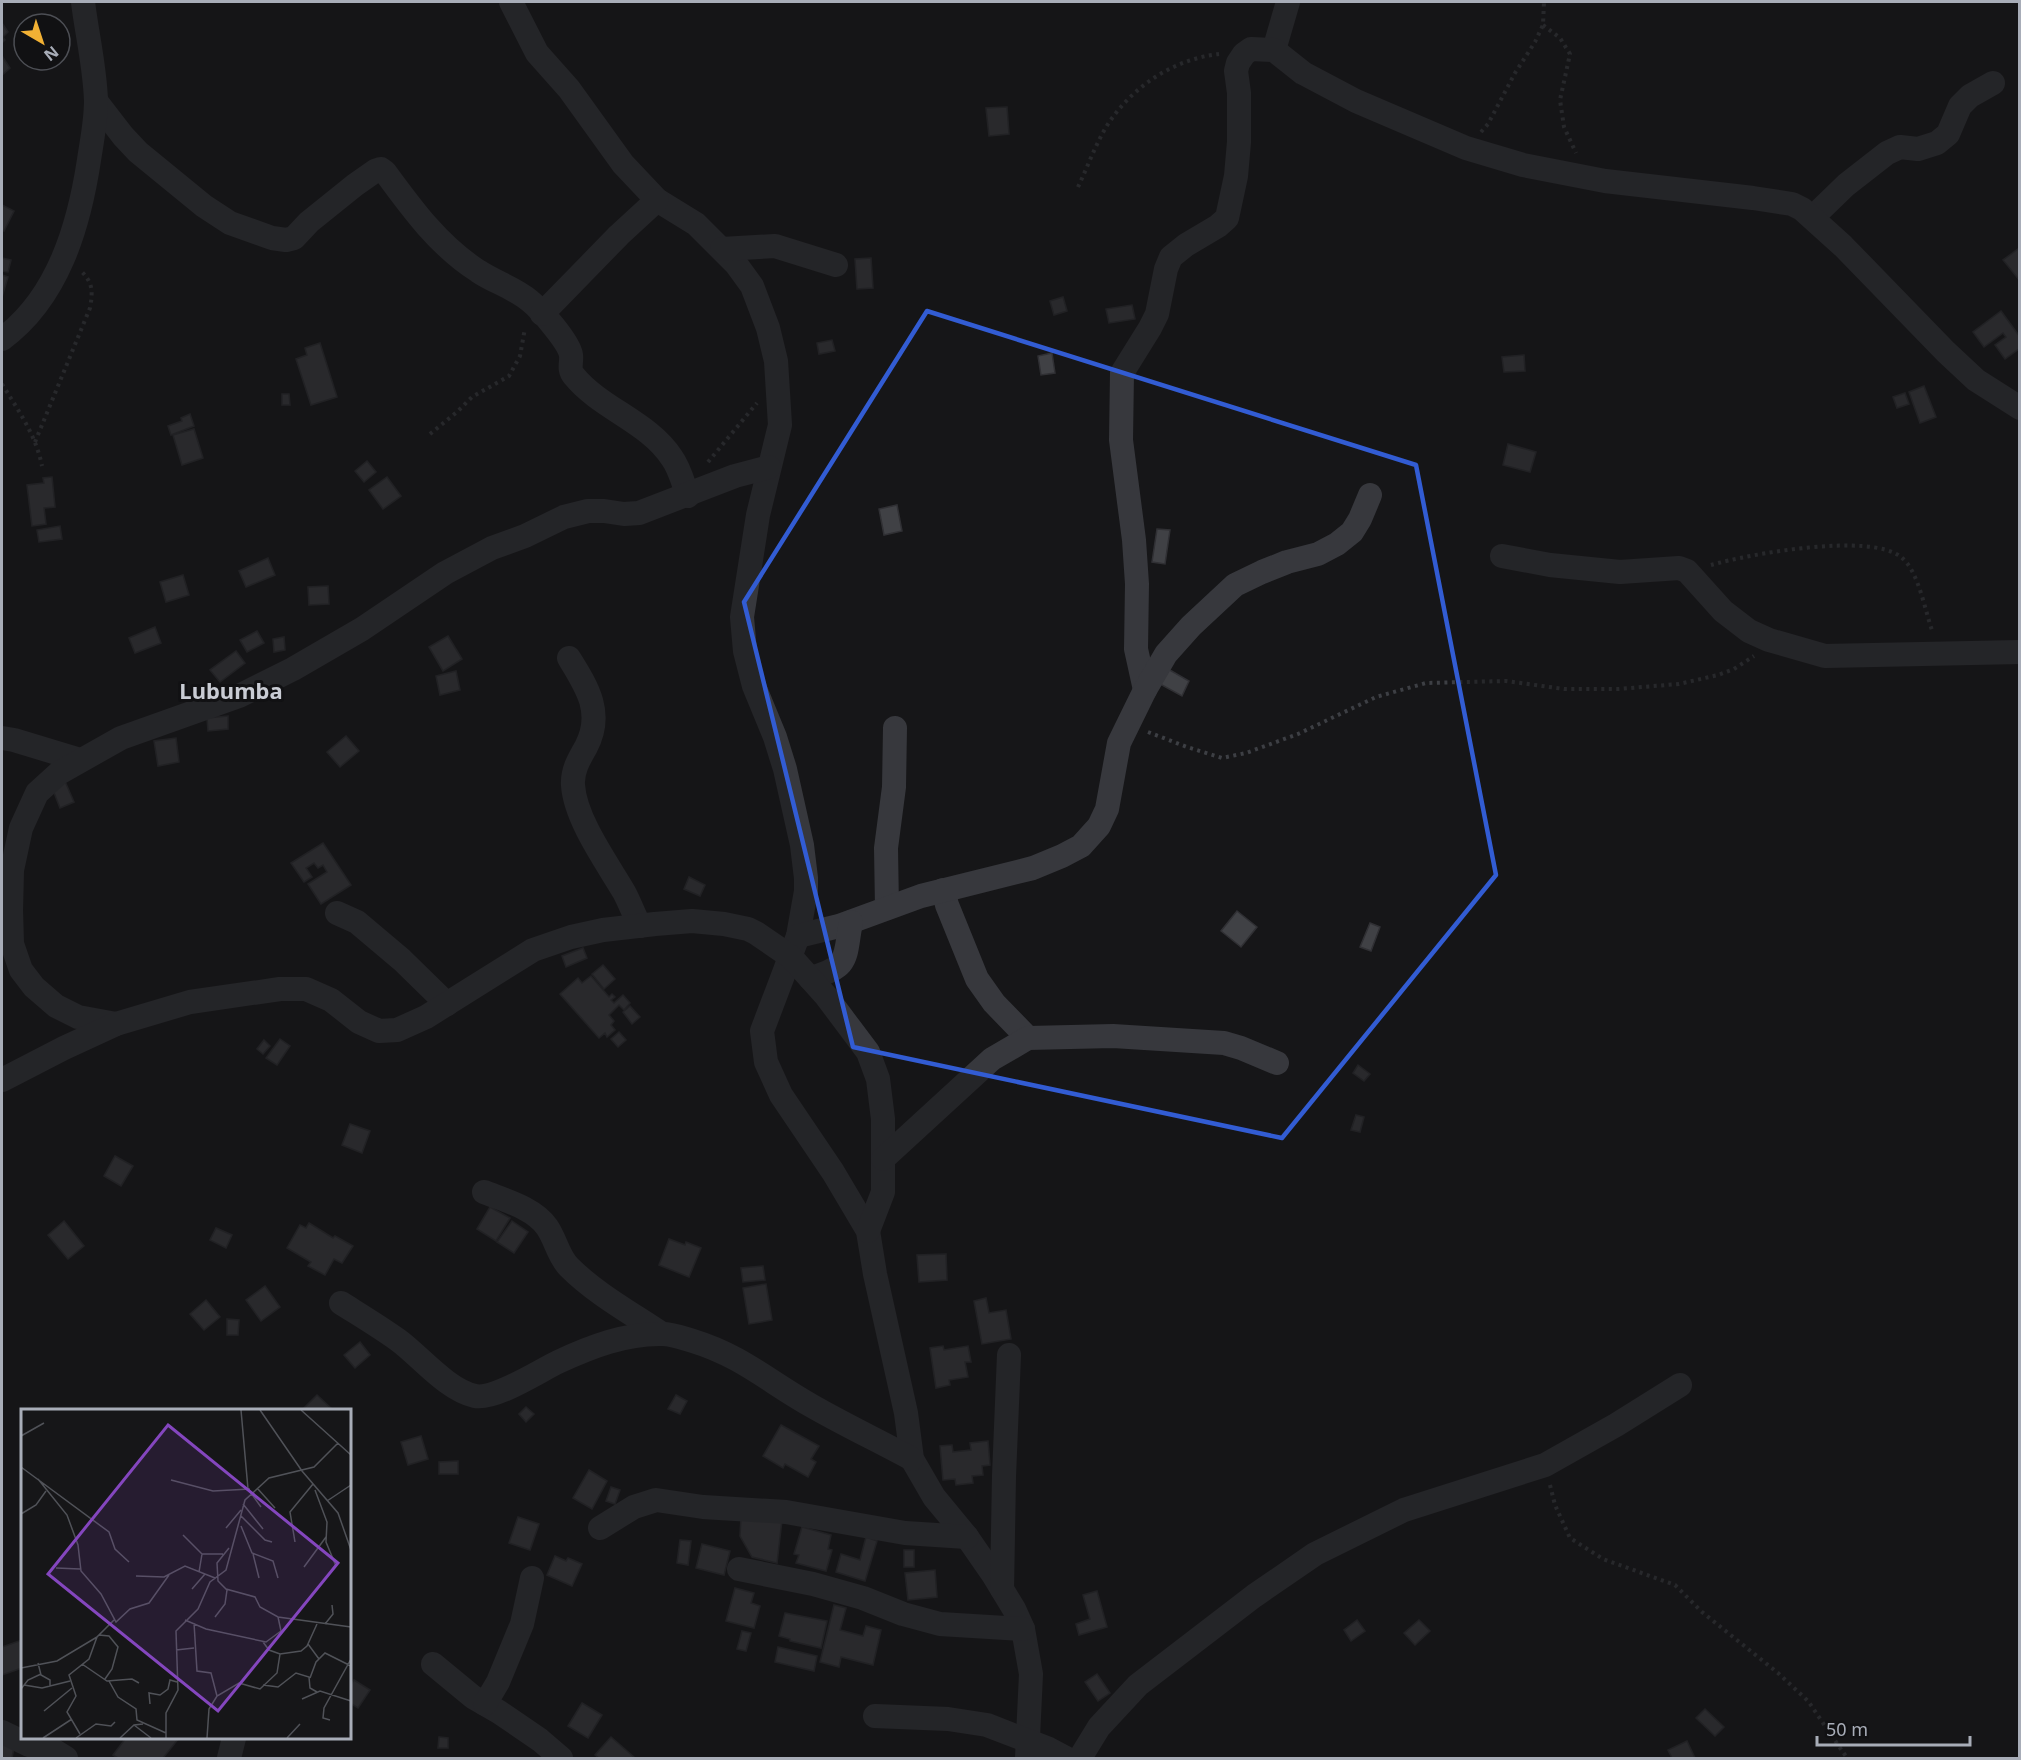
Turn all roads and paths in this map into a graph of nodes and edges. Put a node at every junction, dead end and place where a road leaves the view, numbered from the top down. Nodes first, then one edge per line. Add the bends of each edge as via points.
1 (83, 2) edge
2 (512, 2) edge
3 (1288, 2) edge
4 (1544, 2) edge
5 (1543, 25) junction
6 (1274, 50) junction
7 (1244, 54) junction
8 (1993, 82) dead end
9 (96, 101) junction
10 (1466, 148) junction
11 (1588, 178) junction
12 (1078, 187) dead end
13 (657, 200) junction
14 (1813, 217) junction
15 (722, 249) junction
16 (64, 255) junction
17 (836, 265) dead end
18 (535, 307) junction
19 (2, 339) edge
20 (778, 377) junction
21 (2, 384) edge
22 (2019, 408) edge
23 (430, 434) dead end
24 (35, 442) junction
25 (42, 466) dead end
26 (769, 466) junction
27 (686, 491) junction
28 (1370, 495) dead end
29 (1502, 556) dead end
30 (1688, 571) junction
31 (1769, 640) junction
32 (2019, 652) edge
33 (1941, 653) junction
34 (569, 658) dead end
35 (1144, 690) junction
36 (1128, 725) junction
37 (895, 728) dead end
38 (2, 738) edge
39 (80, 760) junction
40 (943, 890) junction
41 (887, 908) junction
42 (337, 913) dead end
43 (851, 922) junction
44 (640, 926) junction
45 (794, 947) junction
46 (810, 978) junction
47 (447, 1004) junction
48 (116, 1024) junction
49 (1028, 1038) junction
50 (1277, 1063) dead end
51 (2, 1080) edge
52 (882, 1159) junction
53 (484, 1192) dead end
54 (868, 1231) junction
55 (341, 1303) dead end
56 (662, 1334) junction
57 (1009, 1355) dead end
58 (1680, 1385) dead end
59 (912, 1459) junction
60 (1545, 1465) junction
61 (600, 1528) dead end
62 (967, 1537) junction
63 (739, 1569) dead end
64 (532, 1578) dead end
65 (1002, 1590) junction
66 (1023, 1629) junction
67 (433, 1664) dead end
68 (485, 1704) junction
69 (875, 1716) dead end
70 (2, 1732) edge
71 (234, 1739) edge
72 (1028, 1750) edge
73 (66, 1758) edge
74 (229, 1758) edge
75 (561, 1758) edge
76 (1066, 1758) edge
77 (1080, 1758) edge
78 (1847, 1758) edge

1 - 9 street
2 - 13 street via 537,53 569,89 623,164
3 - 6 street
4 - 5 path
5 - 10 path via 1488,124
5 - 11 path via 1560,38 1570,54 1561,112
6 - 7 street via 1251,49
6 - 10 street via 1304,73 1356,101
7 - 12 path via 1191,58 1156,75 1109,123
7 - 35 street via 1236,71 1239,142 1227,218 1171,257 1157,314 1122,372 1121,440 1134,540 1136,649
8 - 14 street via 1960,106 1948,134 1937,143 1918,149 1900,147 1887,153
9 - 16 street via 85,188 75,230
9 - 18 street via 138,152 204,206 230,223 272,238 294,238 355,185 381,169 416,216 448,249
10 - 11 street
11 - 14 street via 1792,204
13 - 15 street via 696,224
13 - 18 street
14 - 22 street via 1976,380
15 - 17 street via 775,246
15 - 20 street via 752,286 768,328
16 - 19 street via 37,304
16 - 24 path via 86,276 93,292 90,309
18 - 23 path via 514,370 472,397
18 - 27 street via 571,354 573,376 660,443 672,457
20 - 26 street via 780,425
20 - 27 path
21 - 24 path
24 - 25 path
26 - 27 street
26 - 45 street via 742,617 754,686 785,769 802,845 806,891
27 - 39 street via 639,513 588,511 564,517 492,548 445,573 362,629 293,669 239,696 121,738
28 - 35 street via 1352,532 1337,544 1235,585 1166,654
29 - 30 street via 1620,572 1670,567
30 - 31 street via 1723,611 1749,631
30 - 33 path via 1768,553 1861,545 1885,549 1902,557 1913,573
31 - 33 street via 1825,656
31 - 36 path via 1734,669 1679,684 1564,689 1506,681 1426,683 1376,697 1298,734 1222,758
32 - 33 street
34 - 44 street via 592,702 594,720 591,737 574,768 572,785 579,812
35 - 36 street
36 - 40 street via 1116,756 1107,809 1099,826 1081,846 1034,867
37 - 41 street via 894,787 886,848
38 - 39 street
39 - 48 street via 36,793 21,828 12,870 12,944 21,970 56,1006 78,1017
40 - 41 street
40 - 49 street via 977,979
41 - 43 street
42 - 47 street via 357,922
43 - 45 street
43 - 46 street via 844,959 832,971
44 - 45 street via 692,921 724,924
44 - 47 street via 571,937 533,950
45 - 46 street
45 - 54 street via 762,1031 766,1062 782,1095
46 - 52 street via 868,1052 882,1106
47 - 48 street via 397,1030 379,1031 306,989 280,989 190,1002
48 - 51 street
49 - 50 street via 1113,1035 1224,1043
49 - 52 street via 992,1059
52 - 54 street via 883,1192
53 - 56 street via 542,1221 562,1258 574,1271
54 - 59 street
55 - 56 street via 398,1340 458,1389 476,1396 495,1393 606,1342
56 - 59 street via 716,1348 753,1367 809,1405
57 - 65 street
58 - 60 street
59 - 62 street via 934,1497
60 - 77 street via 1404,1510 1315,1554 1138,1685 1099,1727
60 - 78 path via 1555,1505 1570,1538 1603,1559 1675,1585 1808,1701
61 - 62 street via 634,1507 656,1500 786,1512 905,1533
62 - 65 street
63 - 66 street via 813,1584 939,1624
64 - 68 street via 522,1624
65 - 66 street
66 - 72 street via 1031,1674
67 - 68 street
68 - 75 street
69 - 72 street via 987,1725
70 - 73 street
71 - 74 street
72 - 76 street via 1048,1749

